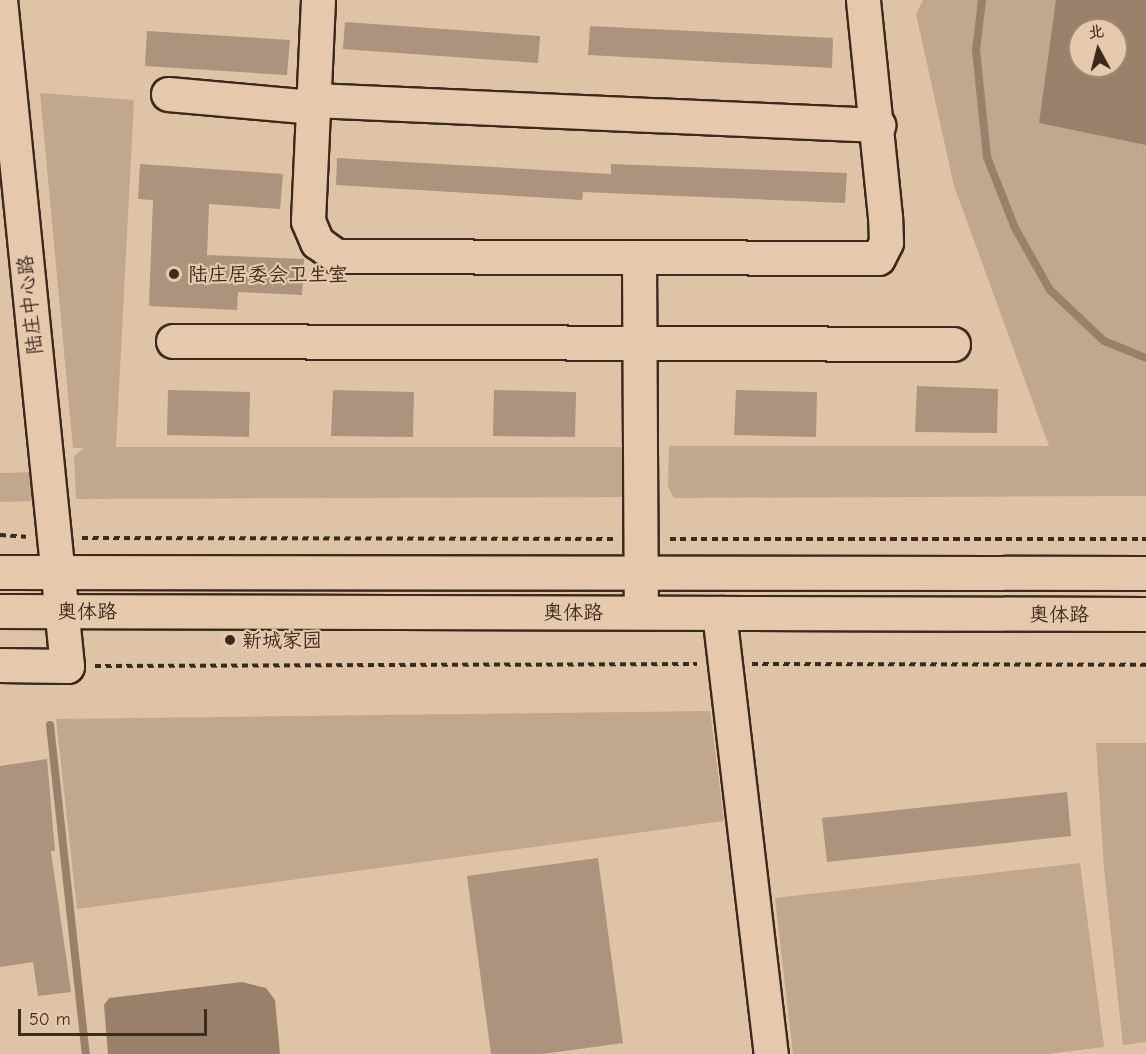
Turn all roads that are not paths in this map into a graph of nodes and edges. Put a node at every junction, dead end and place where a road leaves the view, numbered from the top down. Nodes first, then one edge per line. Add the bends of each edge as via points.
1 (318, 0) edge
2 (864, 0) edge
3 (0, 10) edge
4 (4, 87) edge
5 (168, 94) dead end
6 (314, 103) junction
7 (878, 125) junction
8 (7, 150) edge
9 (639, 257) junction
10 (173, 341) dead end
11 (640, 344) junction
12 (953, 344) dead end
13 (0, 572) edge
14 (56, 572) junction
15 (642, 572) junction
16 (1146, 573) edge
17 (0, 611) edge
18 (60, 611) junction
19 (641, 612) junction
20 (719, 613) junction
21 (1146, 614) edge
22 (0, 666) edge
23 (771, 1054) edge

1 - 6 main road
2 - 7 main road via 865,40
3 - 4 main road, 陆庄中心路
4 - 8 main road, 陆庄中心路
5 - 6 main road
6 - 7 main road
6 - 9 main road via 308,221 316,242 336,255
7 - 9 main road via 885,242 878,258
8 - 14 main road, 陆庄中心路
9 - 11 main road
10 - 11 main road
11 - 12 main road
11 - 15 main road
13 - 14 main road, 奥体路
14 - 15 main road, 奥体路
14 - 18 main road, 陆庄中心路
15 - 16 main road, 奥体路
15 - 19 main road
17 - 18 main road, 奥体路
18 - 19 main road, 奥体路
18 - 22 main road, 陆庄中心路 via 67,666
19 - 20 main road, 奥体路
20 - 21 main road, 奥体路
20 - 23 main road

